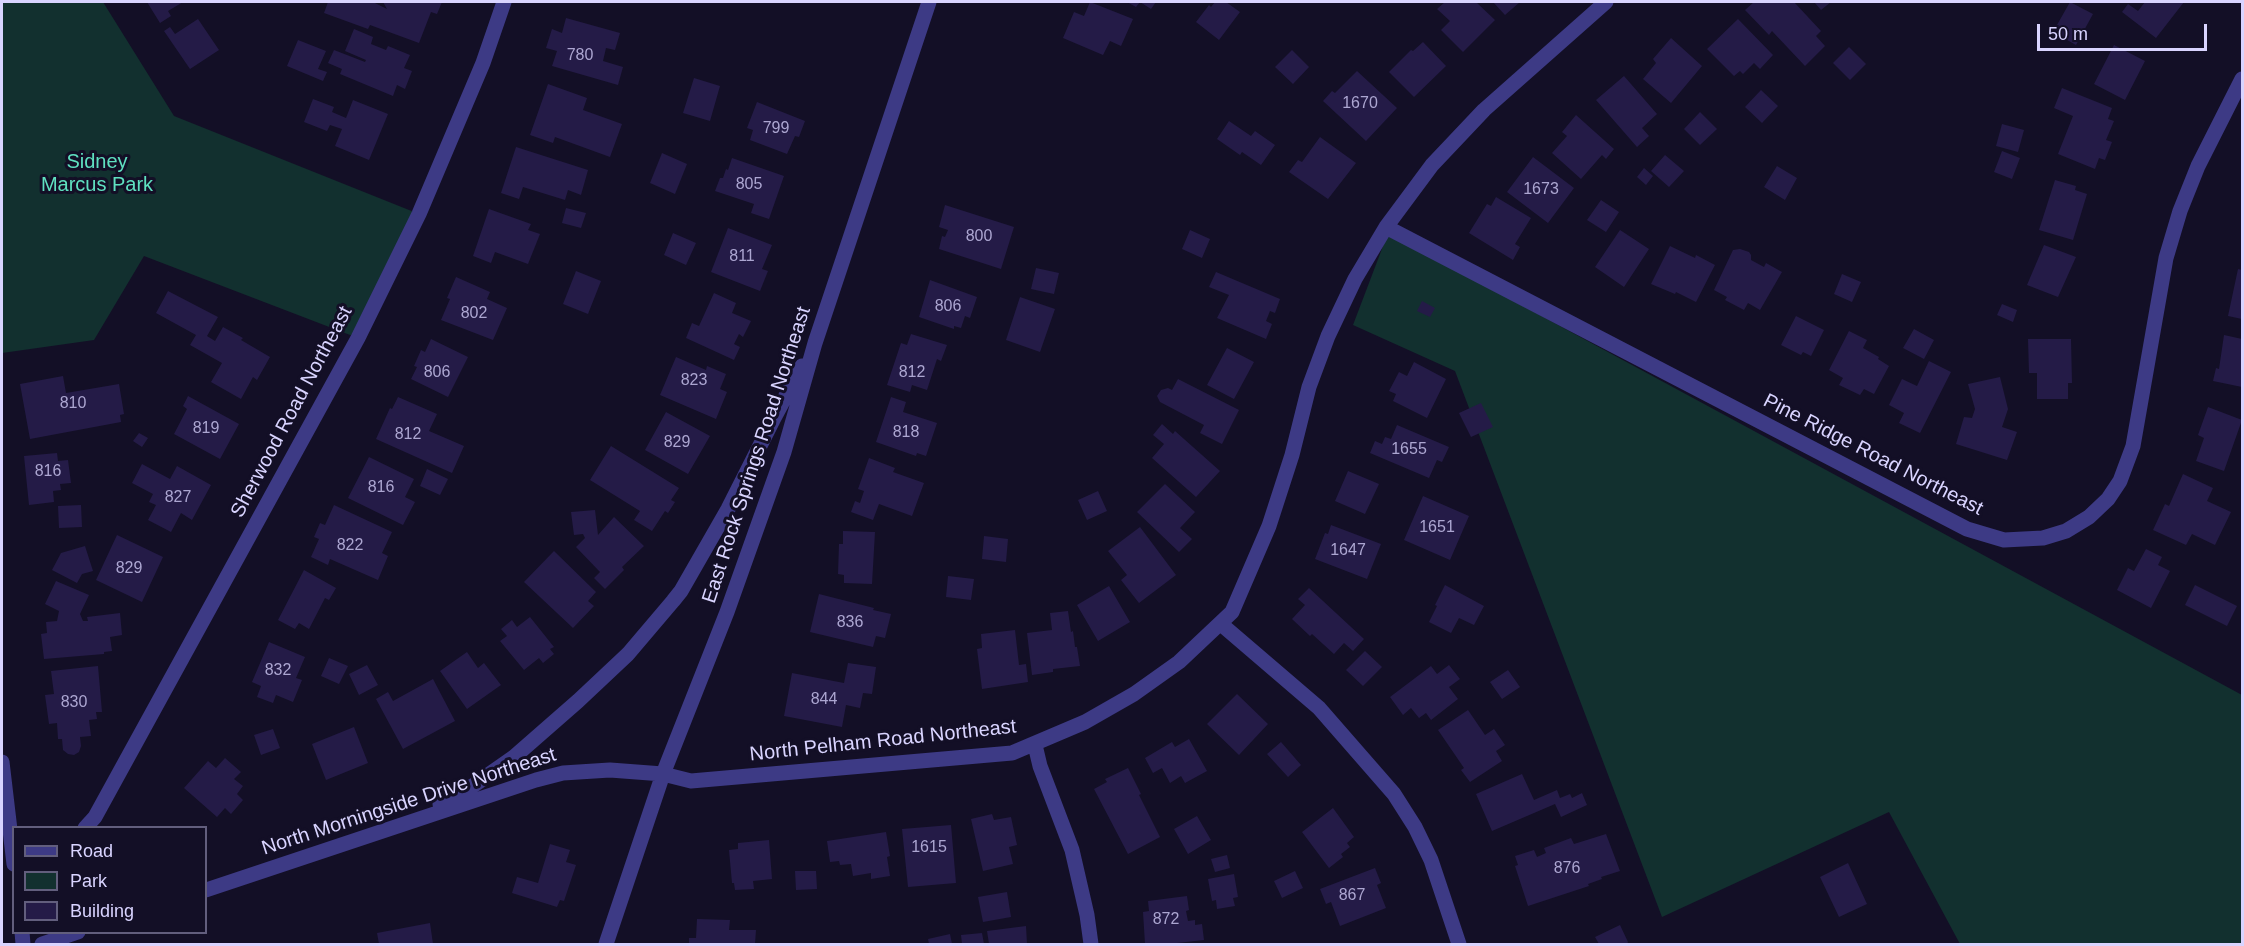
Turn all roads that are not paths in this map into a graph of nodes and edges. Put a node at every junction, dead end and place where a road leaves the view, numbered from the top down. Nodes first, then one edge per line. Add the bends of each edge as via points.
1 (504, 2) edge
2 (1606, 2) edge
3 (929, 4) edge
4 (2242, 79) edge
5 (1386, 227) junction
6 (815, 343) junction
7 (1221, 624) junction
8 (1035, 745) junction
9 (2, 762) edge
10 (663, 774) junction
11 (406, 822) junction
12 (87, 826) edge
13 (12, 846) edge
14 (207, 890) edge
15 (75, 934) edge
16 (42, 945) edge
17 (606, 945) edge
18 (1091, 945) edge
19 (1459, 945) edge

1 - 12 street, Sherwood Road Northeast via 483,63 419,214 358,338
2 - 5 street, North Pelham Road Northeast via 1484,110 1432,165
3 - 6 street, East Rock Springs Road Northeast
4 - 5 street, Pine Ridge Road Northeast via 2180,211 2166,258 2133,446 2121,481 2089,517 2066,531 2043,538 2004,540 1967,530
5 - 7 street, North Pelham Road Northeast via 1328,336 1309,387 1269,526 1232,612
6 - 10 street, East Rock Springs Road Northeast via 773,484 728,612
6 - 11 street via 681,591 628,654 514,757 474,785
7 - 8 street, North Pelham Road Northeast via 1179,662 1134,694
7 - 19 street via 1319,708 1394,794 1431,860
8 - 10 street, North Pelham Road Northeast via 1012,753 691,781
8 - 18 street via 1072,850
9 - 13 street
10 - 11 street, North Morningside Drive Northeast via 610,770 563,773
10 - 17 street, East Rock Springs Road Northeast
11 - 14 street, North Morningside Drive Northeast
15 - 16 street

